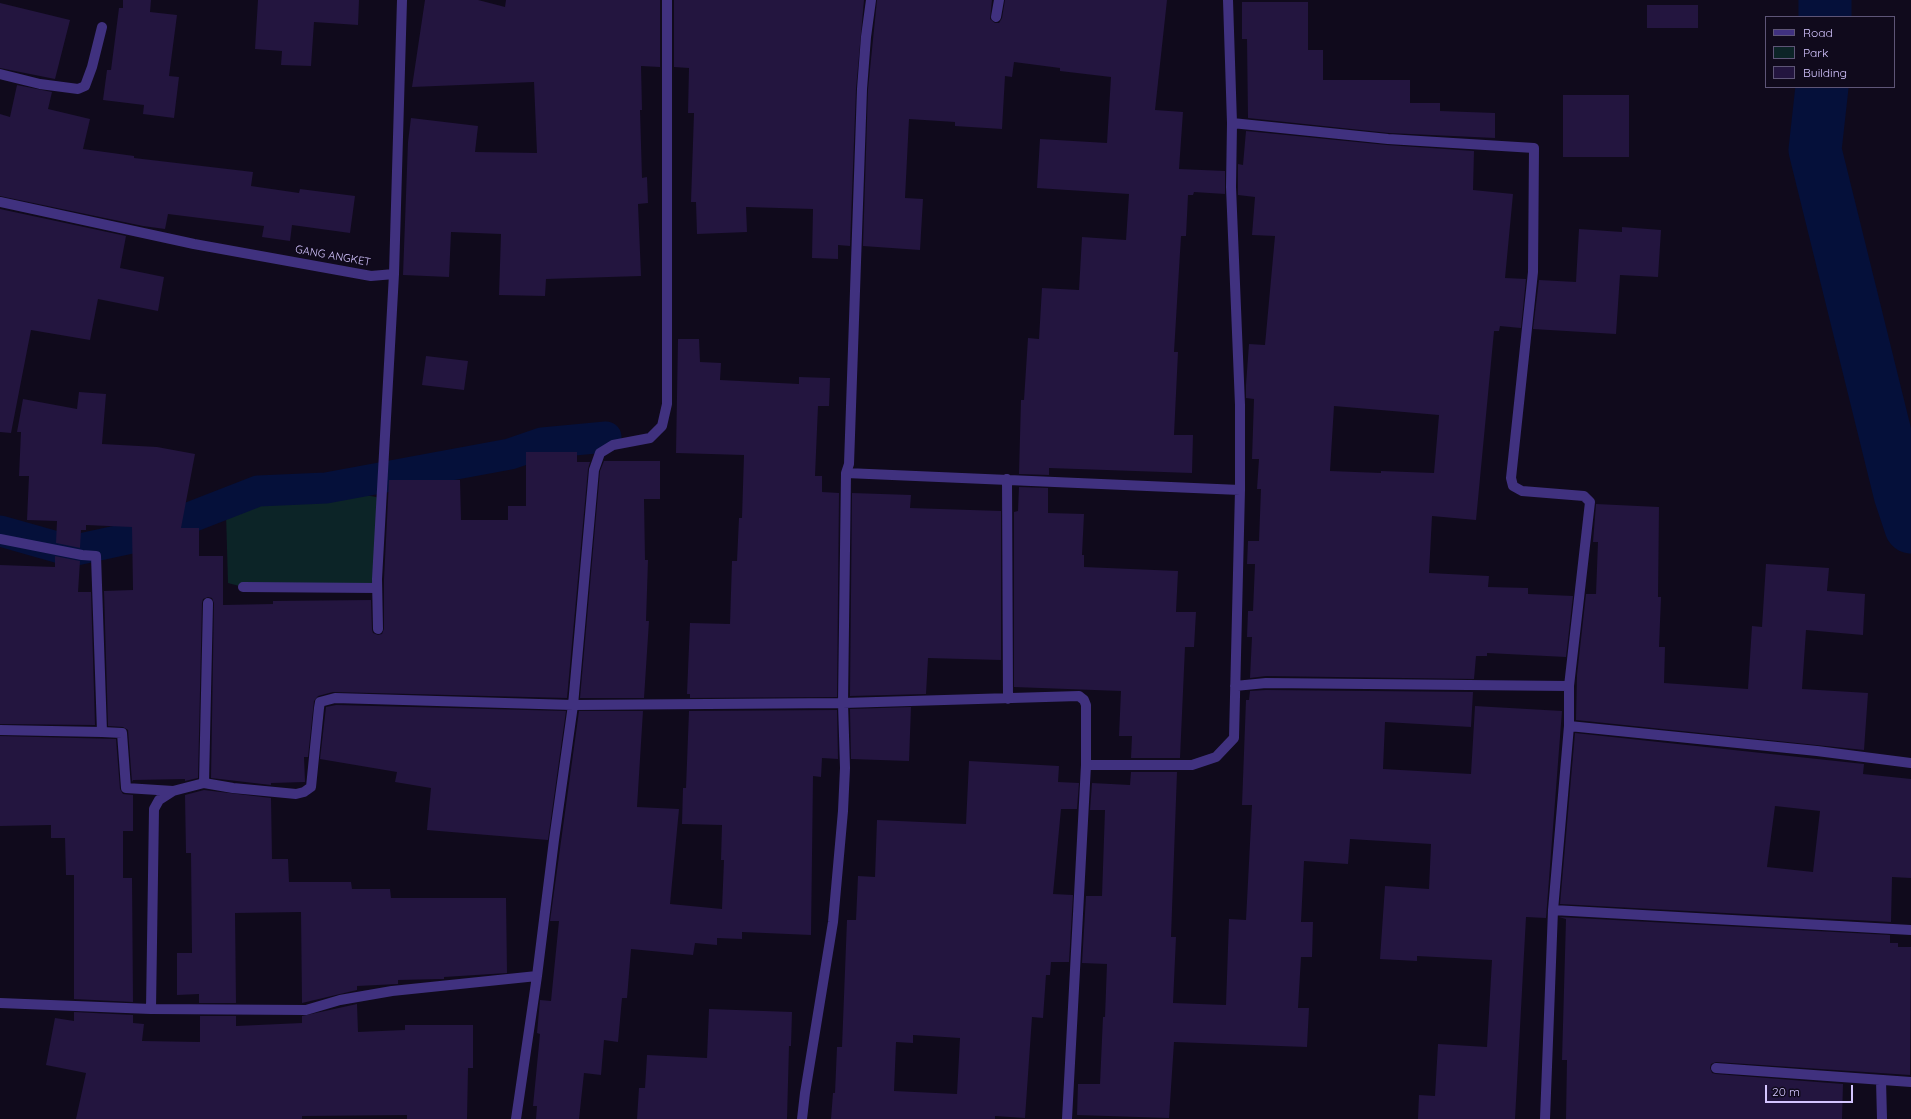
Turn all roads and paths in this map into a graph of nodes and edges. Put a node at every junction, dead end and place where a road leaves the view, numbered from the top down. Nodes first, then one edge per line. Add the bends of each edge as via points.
1 (402, 0) edge
2 (667, 0) edge
3 (871, 0) edge
4 (998, 0) edge
5 (1228, 0) edge
6 (996, 17) dead end
7 (102, 27) dead end
8 (0, 74) edge
9 (1232, 123) junction
10 (0, 202) edge
11 (394, 274) junction
12 (846, 473) junction
13 (1007, 479) junction
14 (1240, 490) junction
15 (0, 539) edge
16 (243, 587) dead end
17 (377, 588) junction
18 (208, 603) dead end
19 (378, 628) dead end
20 (1235, 686) junction
21 (1569, 686) junction
22 (1008, 699) junction
23 (843, 703) junction
24 (573, 705) junction
25 (1569, 726) junction
26 (0, 730) edge
27 (102, 732) junction
28 (1911, 763) edge
29 (1086, 765) junction
30 (204, 783) junction
31 (173, 791) junction
32 (1553, 910) junction
33 (1911, 930) edge
34 (537, 976) junction
35 (0, 1002) edge
36 (151, 1009) junction
37 (1716, 1068) dead end
38 (1881, 1080) junction
39 (1911, 1082) edge
40 (516, 1119) edge
41 (802, 1119) edge
42 (1067, 1119) edge
43 (1545, 1119) edge
44 (1882, 1119) edge

1 - 11 street
2 - 24 street via 667,404 662,426 650,438 613,445 600,453 594,470
3 - 12 street via 862,89 849,464
4 - 6 street
5 - 9 street
7 - 8 street via 85,86 78,89 40,84
9 - 14 street via 1231,187 1240,397
9 - 21 street via 1388,139 1534,148 1533,272 1511,478 1513,486 1522,491 1584,496 1590,502
10 - 11 street, GANG ANGKET via 194,244 371,276
11 - 17 street
12 - 13 street
12 - 23 street
13 - 14 street
13 - 22 street
14 - 20 street
15 - 27 street via 96,556
16 - 17 street
17 - 19 street
18 - 30 street
20 - 21 street via 1266,683
20 - 29 street via 1234,738 1216,757 1192,765
21 - 25 street
22 - 23 street
22 - 29 street via 1075,696 1082,698 1086,705
23 - 24 street
23 - 41 street via 846,768 833,922
24 - 30 street via 335,698 320,702 318,708 311,787 304,792 288,794
24 - 34 street
25 - 28 street
25 - 32 street
26 - 27 street
27 - 31 street via 122,733 126,788
29 - 42 street
30 - 31 street
31 - 36 street via 159,800 154,809
32 - 33 street
32 - 43 street
34 - 36 street via 392,991 340,1000 306,1010
34 - 40 street
35 - 36 street
37 - 38 street
38 - 39 street
38 - 44 street

